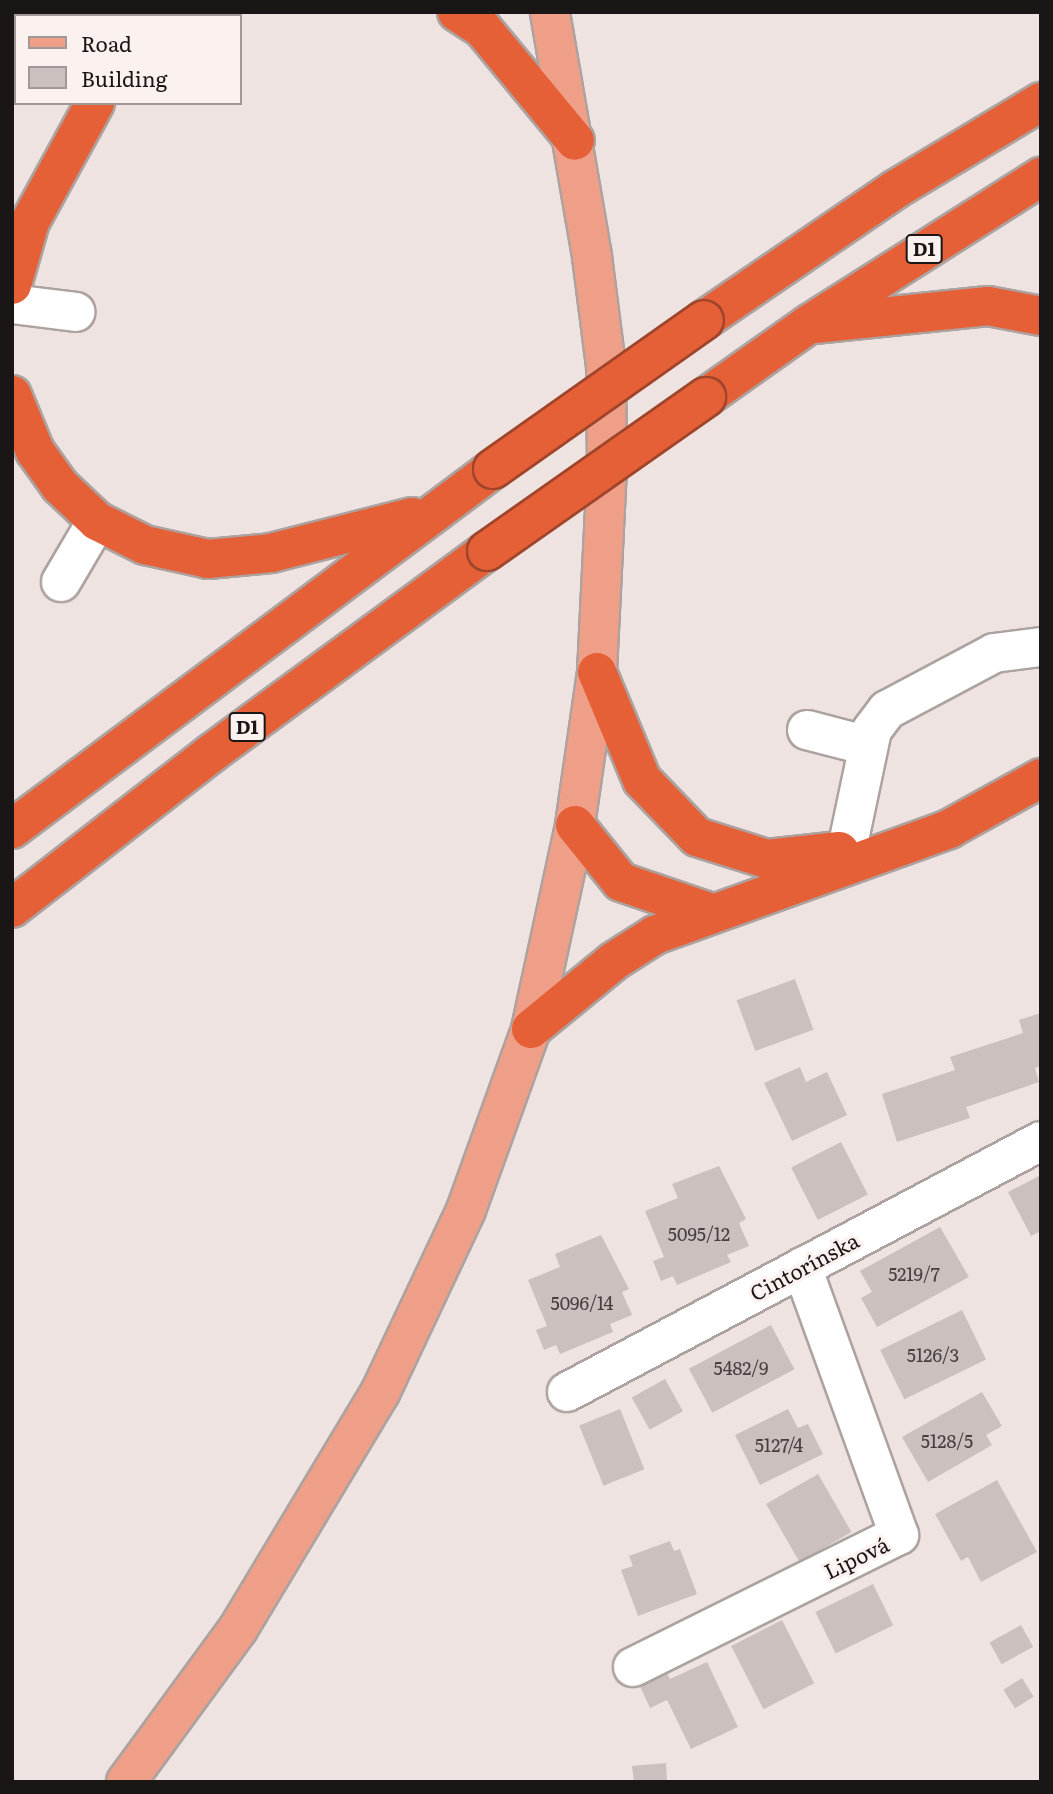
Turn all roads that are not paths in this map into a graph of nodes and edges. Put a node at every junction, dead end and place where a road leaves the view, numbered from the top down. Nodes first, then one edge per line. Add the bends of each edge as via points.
1 (457, 12) edge
2 (550, 12) edge
3 (1041, 102) edge
4 (70, 105) edge
5 (93, 105) edge
6 (575, 141) junction
7 (1041, 177) edge
8 (12, 215) edge
9 (39, 304) edge
10 (1041, 316) edge
11 (809, 324) junction
12 (12, 395) edge
13 (431, 512) junction
14 (97, 521) junction
15 (61, 582) dead end
16 (1041, 647) edge
17 (597, 672) junction
18 (1041, 756) edge
19 (1041, 778) edge
20 (575, 825) junction
21 (12, 829) edge
22 (847, 849) junction
23 (12, 908) edge
24 (709, 912) junction
25 (531, 1029) junction
26 (1041, 1141) edge
27 (802, 1267) junction
28 (567, 1392) dead end
29 (633, 1667) dead end
30 (126, 1782) edge

1 - 6 highway via 482,28
2 - 6 main road
3 - 13 highway, bridge via 896,190
4 - 8 highway
5 - 9 highway via 30,222
6 - 17 main road via 606,366
7 - 11 highway, D1
10 - 11 highway via 988,306
11 - 23 highway, D1, bridge via 486,551
12 - 14 highway via 35,451 60,486
13 - 14 highway via 271,553 208,559 145,545
13 - 21 highway
14 - 15 street
16 - 22 street via 994,653 902,699 880,720 834,737
17 - 20 main road
17 - 22 highway via 642,780 697,837 767,859
18 - 22 highway via 987,788
19 - 24 highway via 949,829
20 - 24 highway via 621,882
20 - 25 main road
24 - 25 highway via 614,961
25 - 30 main road via 466,1210 380,1393 239,1629
26 - 27 street, Cintorínska
27 - 28 street, Cintorínska
27 - 29 street, Lipová via 899,1535

